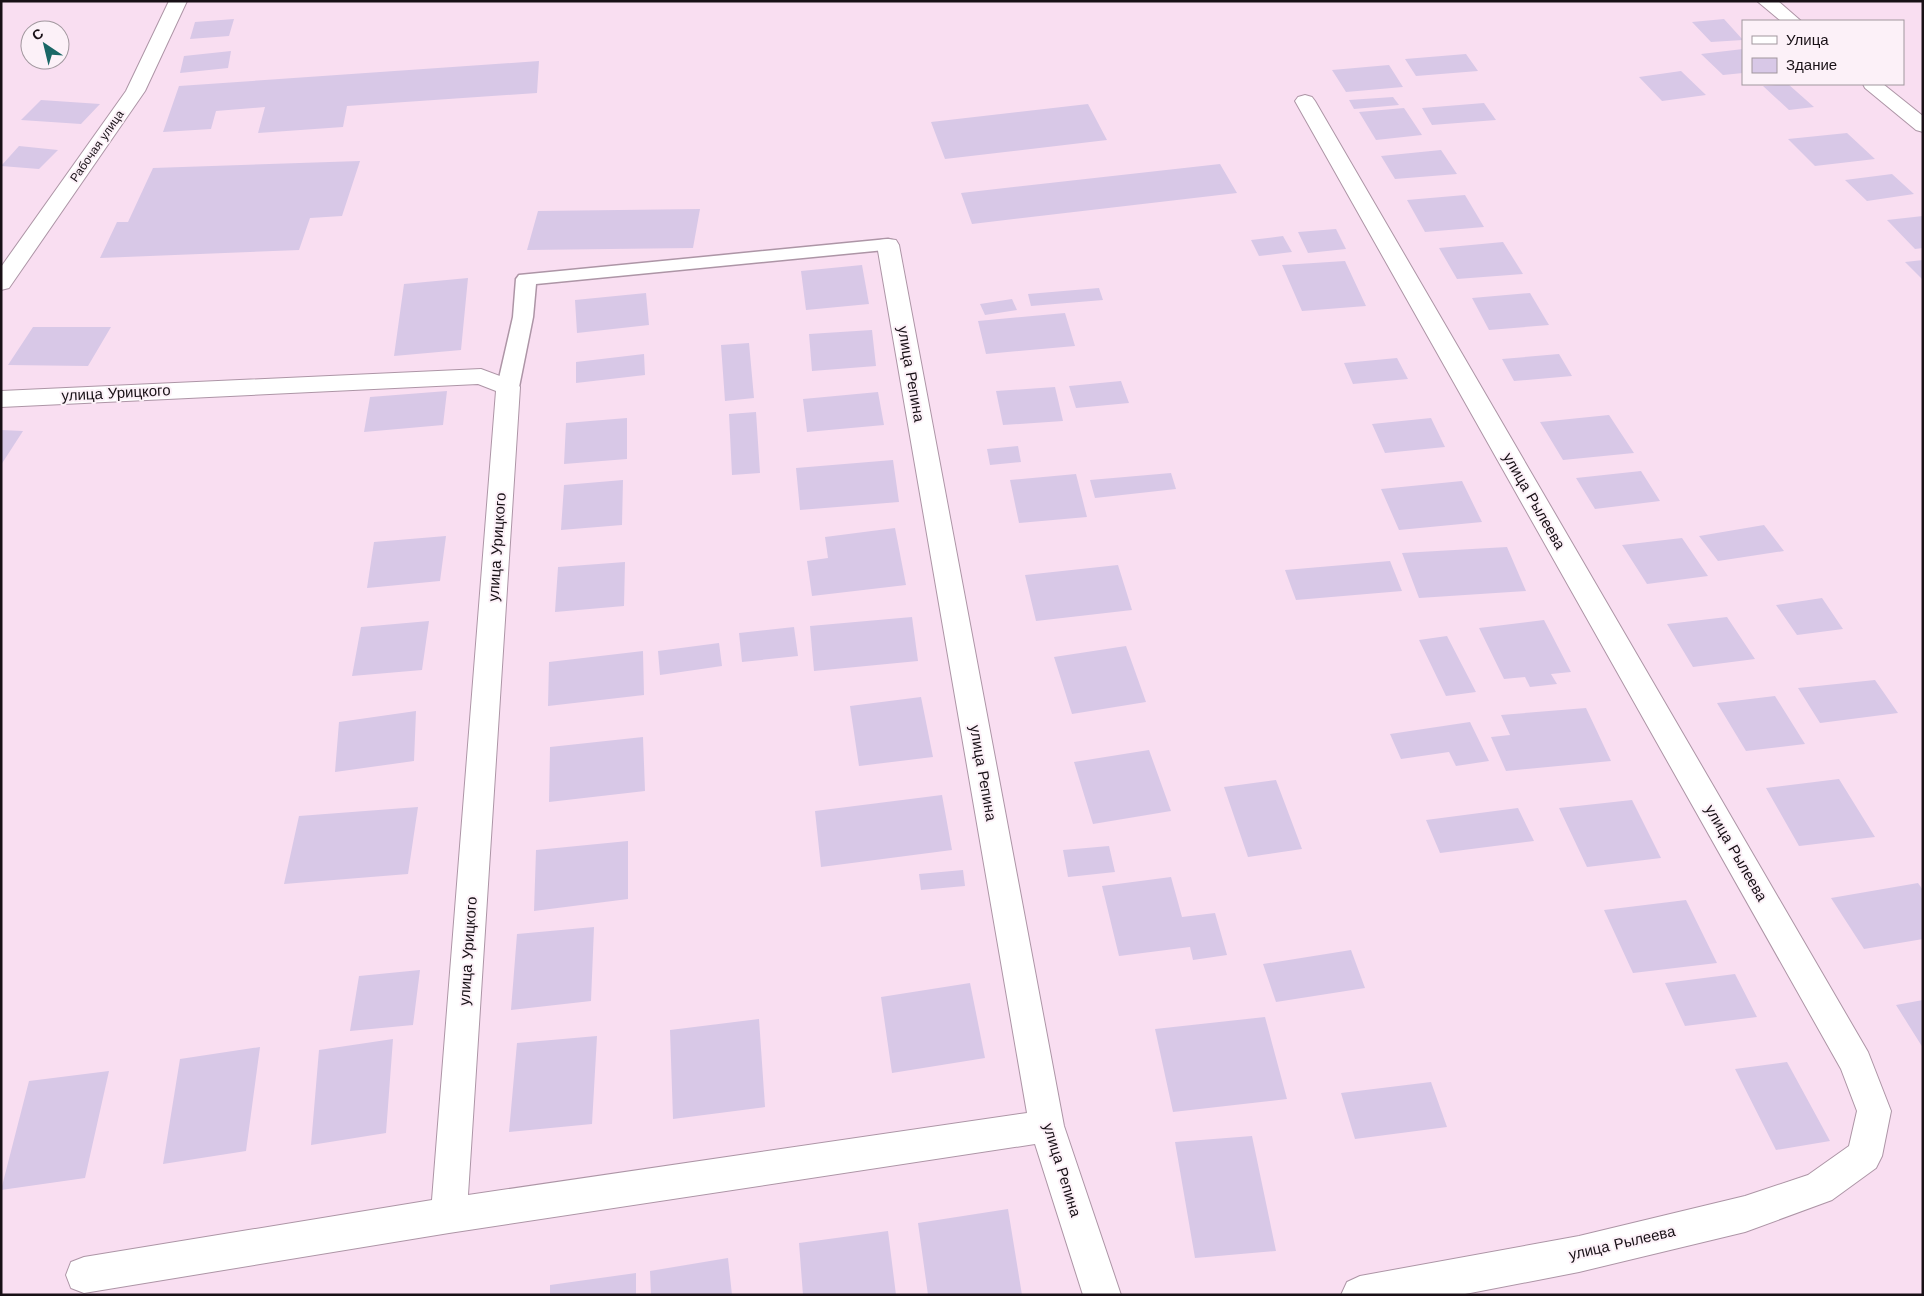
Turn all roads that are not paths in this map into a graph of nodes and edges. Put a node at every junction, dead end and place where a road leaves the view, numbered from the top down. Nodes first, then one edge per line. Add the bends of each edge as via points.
1 (178, 1) edge
2 (1766, 1) edge
3 (1791, 20) edge
4 (1873, 85) edge
5 (1305, 101) dead end
6 (1923, 126) edge
7 (888, 246) joint
8 (1, 283) edge
9 (508, 387) junction
10 (1, 399) edge
11 (1047, 1126) junction
12 (449, 1215) junction
13 (84, 1275) dead end
14 (1102, 1295) edge
15 (1360, 1295) edge

1 - 8 street, Рабочая улица via 135,91
2 - 3 street
4 - 6 street
5 - 15 street, улица Рылеева via 1856,1063 1874,1111 1864,1156 1820,1188 1745,1214 1579,1254
7 - 9 lane via 526,279 523,317
7 - 11 street, улица Репина
9 - 10 street, улица Урицкого via 481,376
9 - 12 street, улица Урицкого
11 - 12 street
11 - 14 street, улица Репина
12 - 13 street

